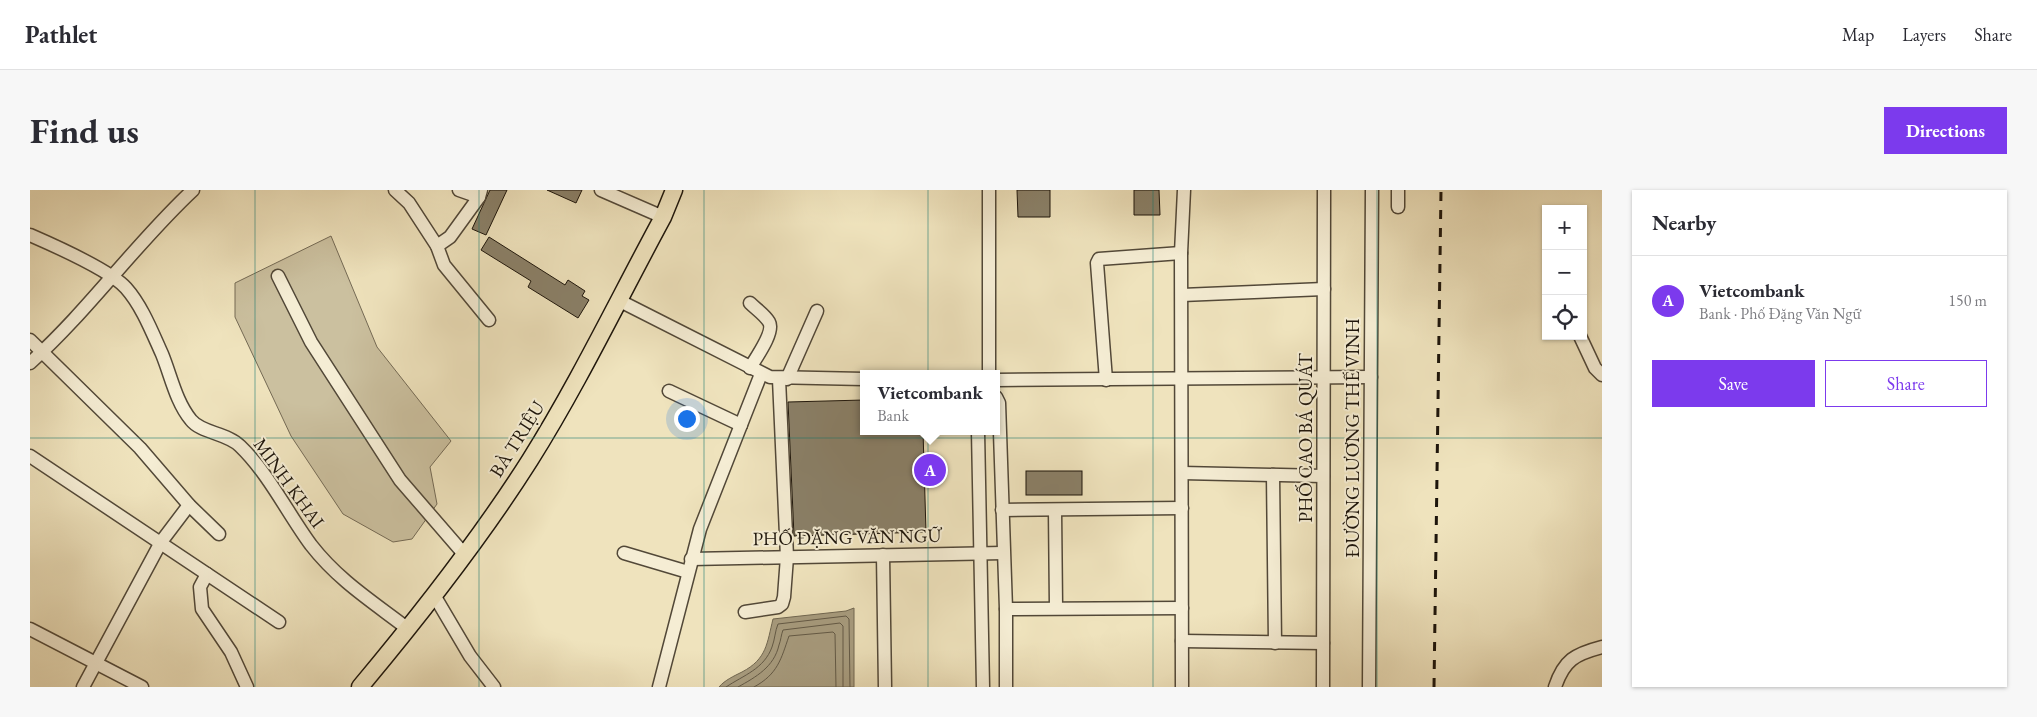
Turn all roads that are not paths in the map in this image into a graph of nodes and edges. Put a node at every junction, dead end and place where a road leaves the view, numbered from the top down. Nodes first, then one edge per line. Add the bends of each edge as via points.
1 (193, 190) edge
2 (395, 190) edge
3 (459, 190) edge
4 (601, 190) edge
5 (674, 190) edge
6 (989, 190) edge
7 (1184, 190) edge
8 (1324, 190) edge
9 (1372, 190) edge
10 (1398, 190) edge
11 (480, 193) edge
12 (1398, 207) dead end
13 (663, 217) junction
14 (30, 235) edge
15 (437, 246) junction
16 (1181, 253) junction
17 (112, 276) junction
18 (278, 276) dead end
19 (1324, 289) junction
20 (1182, 295) junction
21 (618, 300) junction
22 (750, 303) dead end
23 (817, 311) dead end
24 (489, 320) dead end
25 (30, 340) edge
26 (1582, 340) edge
27 (41, 353) junction
28 (30, 363) edge
29 (988, 370) edge
30 (755, 371) junction
31 (1602, 375) edge
32 (1323, 377) junction
33 (1371, 377) junction
34 (783, 379) junction
35 (860, 379) edge
36 (1182, 379) junction
37 (1000, 380) edge
38 (1106, 380) junction
39 (669, 391) dead end
40 (741, 424) junction
41 (978, 435) edge
42 (1000, 435) edge
43 (30, 456) edge
44 (1000, 463) junction
45 (978, 464) junction
46 (1182, 473) junction
47 (1273, 475) junction
48 (1323, 476) junction
49 (189, 505) junction
50 (1182, 508) junction
51 (1002, 510) junction
52 (1055, 510) junction
53 (219, 534) dead end
54 (161, 542) junction
55 (624, 553) dead end
56 (980, 553) junction
57 (1003, 553) junction
58 (464, 554) junction
59 (883, 555) junction
60 (787, 557) junction
61 (691, 559) junction
62 (688, 572) junction
63 (207, 574) junction
64 (434, 595) junction
65 (1056, 607) junction
66 (1182, 608) junction
67 (1006, 609) junction
68 (745, 612) dead end
69 (279, 622) dead end
70 (30, 629) edge
71 (408, 629) junction
72 (1182, 641) junction
73 (1275, 642) junction
74 (1323, 644) junction
75 (1602, 647) edge
76 (94, 663) junction
77 (83, 687) edge
78 (142, 687) edge
79 (247, 687) edge
80 (361, 687) edge
81 (494, 687) edge
82 (659, 687) edge
83 (885, 687) edge
84 (982, 687) edge
85 (1006, 687) edge
86 (1182, 687) edge
87 (1323, 687) edge
88 (1369, 687) edge
89 (1555, 687) edge

1 - 17 street via 166,215
2 - 15 street via 409,203
3 - 11 street
4 - 13 street
5 - 13 main road, BÀ TRIỆU
6 - 29 street
7 - 16 street
8 - 19 street, PHỐ CAO BÁ QUÁT
9 - 33 street, ĐƯỜNG LƯƠNG THẾ VINH
10 - 12 street
11 - 15 street via 450,237
13 - 21 main road, BÀ TRIỆU
14 - 17 street, MINH KHAI
15 - 24 street via 444,265
16 - 20 street
16 - 38 street via 1098,259
17 - 27 street
17 - 71 street, MINH KHAI via 125,286 142,312 192,422 228,437 241,447 312,546 338,576
18 - 58 street via 311,342 400,480
19 - 20 street
19 - 32 street, PHỐ CAO BÁ QUÁT
20 - 36 street
21 - 30 street
21 - 58 main road, BÀ TRIỆU via 572,389 530,460
22 - 30 street via 771,326
23 - 34 street
25 - 27 street
26 - 31 street via 1595,368
27 - 28 street
27 - 49 street via 140,448
30 - 34 street
30 - 40 street
32 - 33 street
32 - 36 street
32 - 48 street, PHỐ CAO BÁ QUÁT
33 - 88 street, ĐƯỜNG LƯƠNG THẾ VINH
34 - 35 street
34 - 60 street
36 - 38 street
36 - 46 street
37 - 38 street
39 - 40 street
40 - 61 street
41 - 45 street
42 - 44 street
43 - 54 street
44 - 45 street
44 - 51 street
45 - 56 street
46 - 47 street
46 - 50 street
47 - 48 street
47 - 73 street
48 - 74 street, PHỐ CAO BÁ QUÁT
49 - 53 street
49 - 54 street
50 - 52 street
50 - 66 street
51 - 52 street
51 - 57 street
52 - 65 street
54 - 63 street
54 - 76 street
55 - 62 street
56 - 57 street, PHỐ ĐẶNG VĂN NGỮ
56 - 59 street, PHỐ ĐẶNG VĂN NGỮ
56 - 84 street
57 - 67 street
58 - 64 main road, BÀ TRIỆU
59 - 60 street, PHỐ ĐẶNG VĂN NGỮ
59 - 83 street
60 - 61 street, PHỐ ĐẶNG VĂN NGỮ
60 - 68 street via 782,604 772,609
61 - 62 street
62 - 82 street
63 - 69 street
63 - 79 street via 200,587 202,608 231,652
64 - 71 main road, BÀ TRIỆU
64 - 81 street via 470,656
65 - 66 street
65 - 67 street
66 - 72 street
67 - 85 street
70 - 76 street
71 - 80 main road, BÀ TRIỆU
72 - 73 street
72 - 86 street
73 - 74 street
74 - 87 street, PHỐ CAO BÁ QUÁT
75 - 89 street via 1582,652 1566,663
76 - 77 street
76 - 78 street

